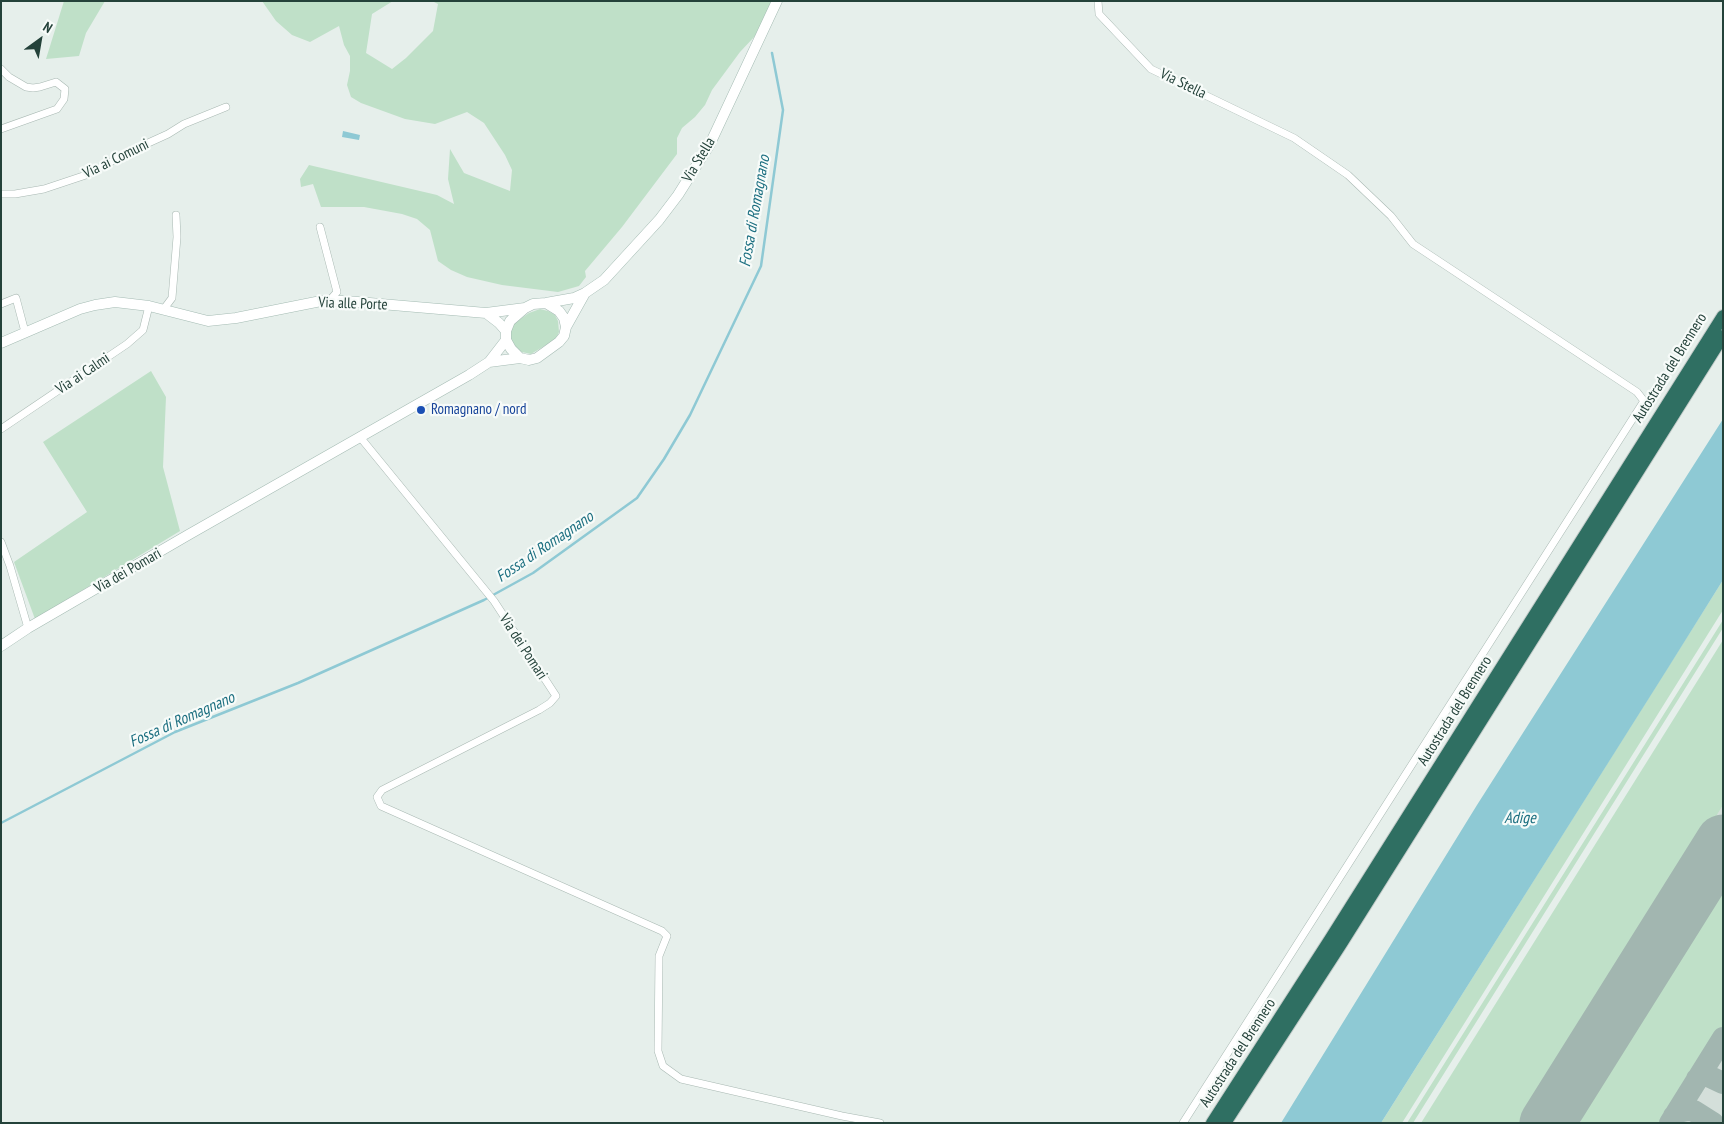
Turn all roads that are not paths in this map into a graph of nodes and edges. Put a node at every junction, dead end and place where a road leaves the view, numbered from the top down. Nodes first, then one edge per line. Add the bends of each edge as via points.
1 (777, 1) edge
2 (1098, 1) edge
3 (1, 69) edge
4 (226, 107) dead end
5 (1, 129) edge
6 (1, 194) edge
7 (176, 215) dead end
8 (320, 227) dead end
9 (585, 293) junction
10 (329, 301) junction
11 (546, 303) junction
12 (1, 304) edge
13 (149, 306) junction
14 (525, 308) junction
15 (162, 310) junction
16 (486, 313) junction
17 (1723, 316) edge
18 (566, 327) junction
19 (25, 332) junction
20 (506, 336) junction
21 (1723, 336) edge
22 (1, 343) edge
23 (520, 358) junction
24 (489, 362) junction
25 (1, 429) edge
26 (360, 437) junction
27 (1, 542) edge
28 (28, 628) junction
29 (1, 646) edge
30 (880, 1123) edge
31 (1183, 1123) edge
32 (1212, 1123) edge
33 (1226, 1123) edge

1 - 9 main road, Via Stella via 710,144 678,195 623,261
2 - 31 street, Via Stella via 1099,14 1151,69 1294,138 1348,175 1391,216 1413,244 1637,392 1644,401
3 - 5 street via 26,87 56,82 65,89 64,99 57,109
4 - 6 street, Via ai Comuni via 184,124 86,174 44,189
7 - 15 street via 172,298
8 - 10 street via 337,292
9 - 11 main road, Via Stella
9 - 18 main road, Via Stella
10 - 15 main road, Via alle Porte via 208,321
10 - 16 main road, Via alle Porte
11 - 14 main road
11 - 18 main road via 559,311
12 - 19 street via 16,298
13 - 15 main road, Via alle Porte
13 - 19 main road, Via alle Porte via 115,302 96,305
13 - 25 street, Via ai Calmi via 143,330 127,344
14 - 16 main road, Via alle Porte
14 - 20 main road, Via dei Pomari via 510,320
16 - 20 main road via 499,323
17 - 32 highway, Autostrada del Brennero
18 - 23 main road, Via dei Pomari via 564,336 549,350 537,358
19 - 22 main road, Via alle Porte
20 - 23 main road via 510,349
20 - 24 main road, Via dei Pomari
21 - 33 highway, Autostrada del Brennero
23 - 24 main road, Via dei Pomari
24 - 26 main road, Via dei Pomari
26 - 28 main road, Via dei Pomari
26 - 30 street, Via dei Pomari via 485,590 556,696 539,710 382,790 377,797 381,806 662,931 667,936 659,956 658,1051 663,1066 681,1079
27 - 28 street
28 - 29 main road, Via dei Pomari

